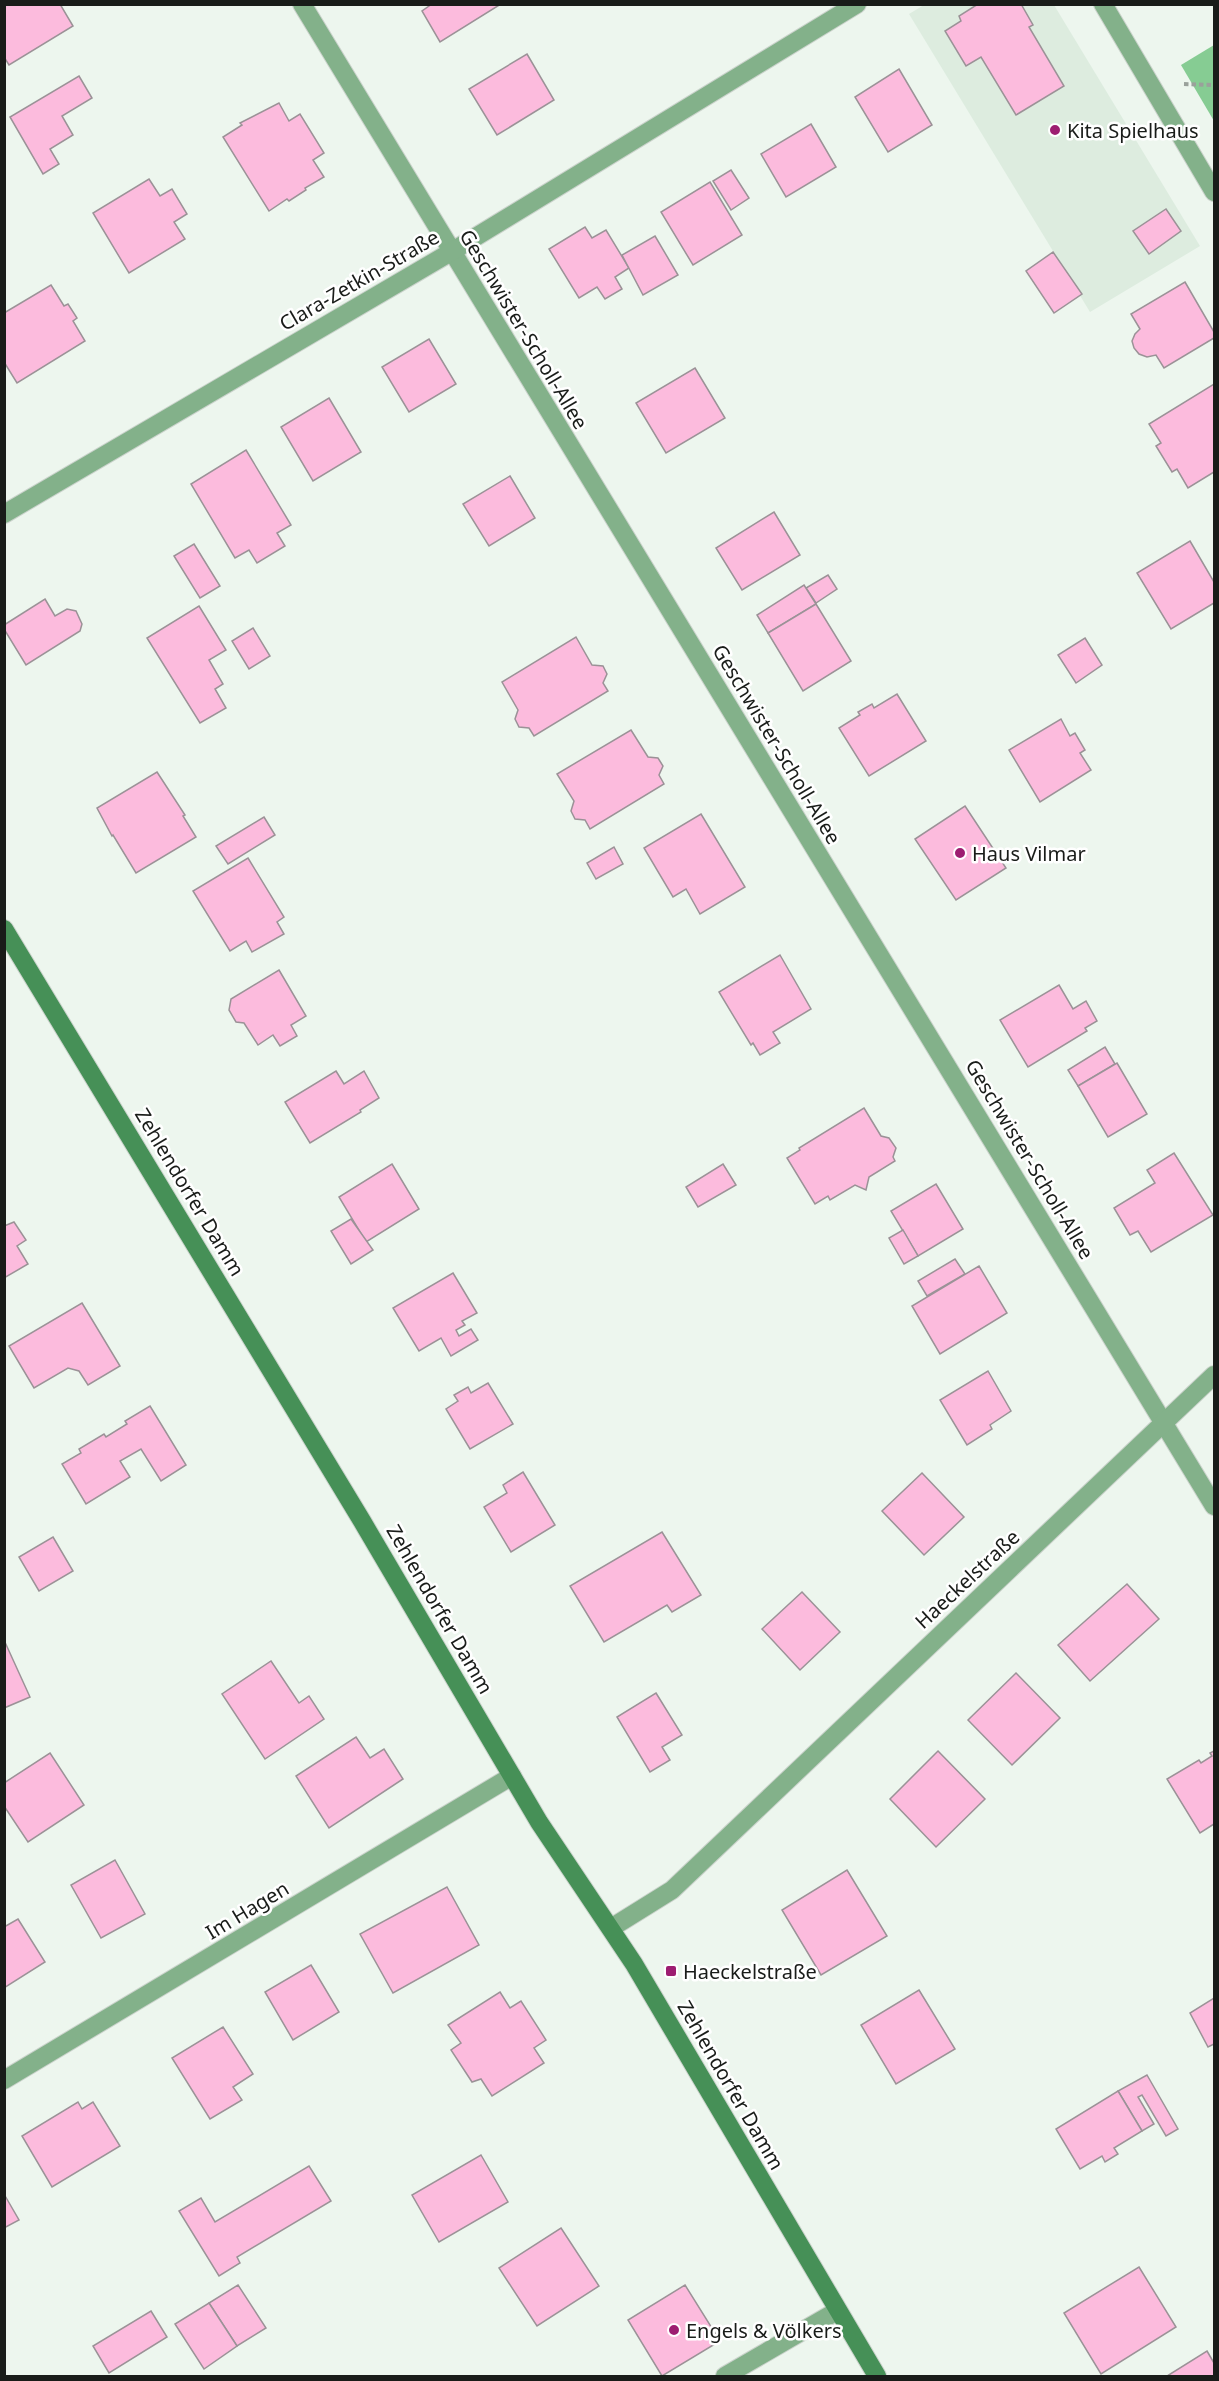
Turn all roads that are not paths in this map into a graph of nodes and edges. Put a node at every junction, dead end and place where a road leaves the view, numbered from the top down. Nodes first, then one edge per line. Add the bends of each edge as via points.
1 (302, 4) edge
2 (857, 4) edge
3 (1103, 4) edge
4 (1215, 192) edge
5 (451, 252) junction
6 (4, 514) edge
7 (4, 929) edge
8 (1215, 1375) edge
9 (1165, 1424) junction
10 (1215, 1506) edge
11 (512, 1776) junction
12 (611, 1928) junction
13 (4, 2080) edge
14 (837, 2311) junction
15 (725, 2376) edge
16 (878, 2376) edge

1 - 5 street, Geschwister-Scholl-Allee
2 - 5 street, Clara-Zetkin-Straße
3 - 4 street
5 - 6 street, Clara-Zetkin-Straße
5 - 9 street, Geschwister-Scholl-Allee
7 - 11 main road, Zehlendorfer Damm
8 - 9 street, Haeckelstraße
9 - 10 street, Geschwister-Scholl-Allee
9 - 12 street, Haeckelstraße via 672,1890
11 - 12 main road, Zehlendorfer Damm
11 - 13 street, Im Hagen
12 - 14 main road, Zehlendorfer Damm
14 - 15 street
14 - 16 main road, Zehlendorfer Damm

